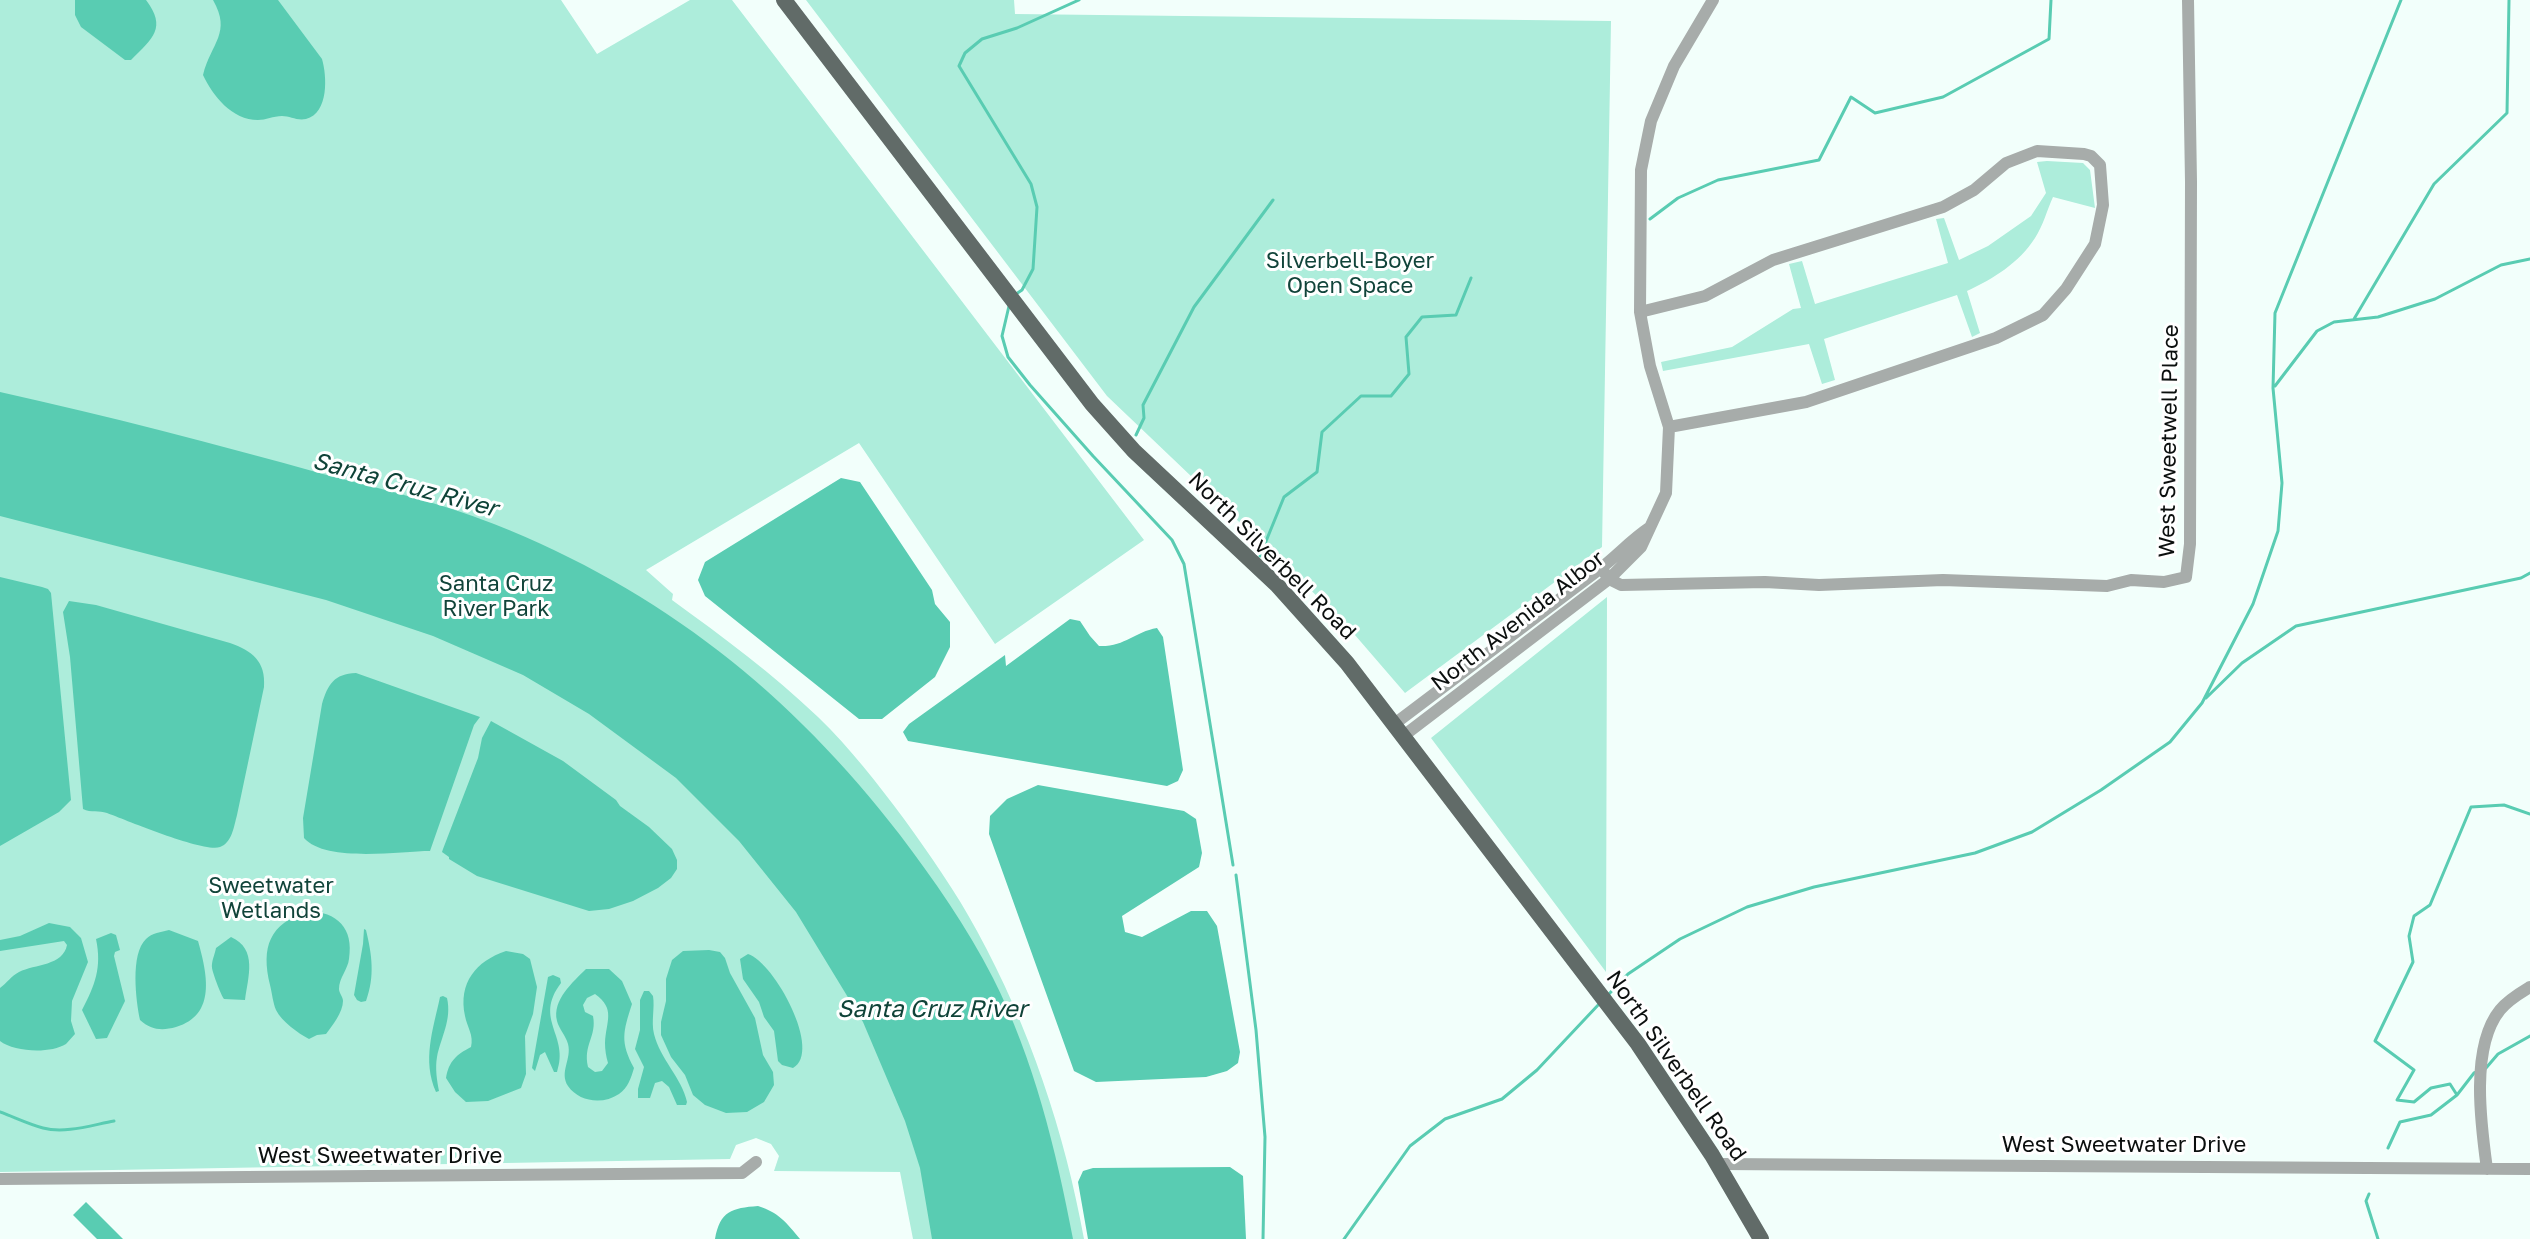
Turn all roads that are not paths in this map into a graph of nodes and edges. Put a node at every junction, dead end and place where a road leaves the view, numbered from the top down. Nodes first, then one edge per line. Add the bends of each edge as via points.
1 (784, 0) edge
2 (1713, 0) edge
3 (2188, 0) edge
4 (1640, 312) junction
5 (1669, 427) junction
6 (1605, 573) junction
7 (1398, 731) junction
8 (2530, 987) edge
9 (756, 1162) dead end
10 (1718, 1164) junction
11 (2487, 1169) junction
12 (2530, 1169) edge
13 (0, 1179) edge
14 (1761, 1239) edge

1 - 7 main road, North Silverbell Road via 1092,404 1313,623
2 - 4 street, North Avenida Albor via 1674,66 1651,121 1641,170
3 - 6 street, West Sweetwell Place via 2186,577 2107,586 1943,580 1621,585
4 - 5 street, North Avenida Albor
4 - 5 street via 1705,296 1773,260 1943,207 2006,163 2037,151 2084,154 2100,165 2103,205 2095,244 2043,315 1996,338 1806,402
5 - 6 street, North Avenida Albor via 1666,493 1641,547
6 - 7 street, North Avenida Albor
7 - 10 main road, North Silverbell Road via 1638,1044
8 - 11 street via 2499,1011 2480,1064
9 - 13 street, West Sweetwater Drive via 742,1173
10 - 11 street, West Sweetwater Drive
10 - 14 main road, North Silverbell Road
11 - 12 street, West Sweetwater Drive

